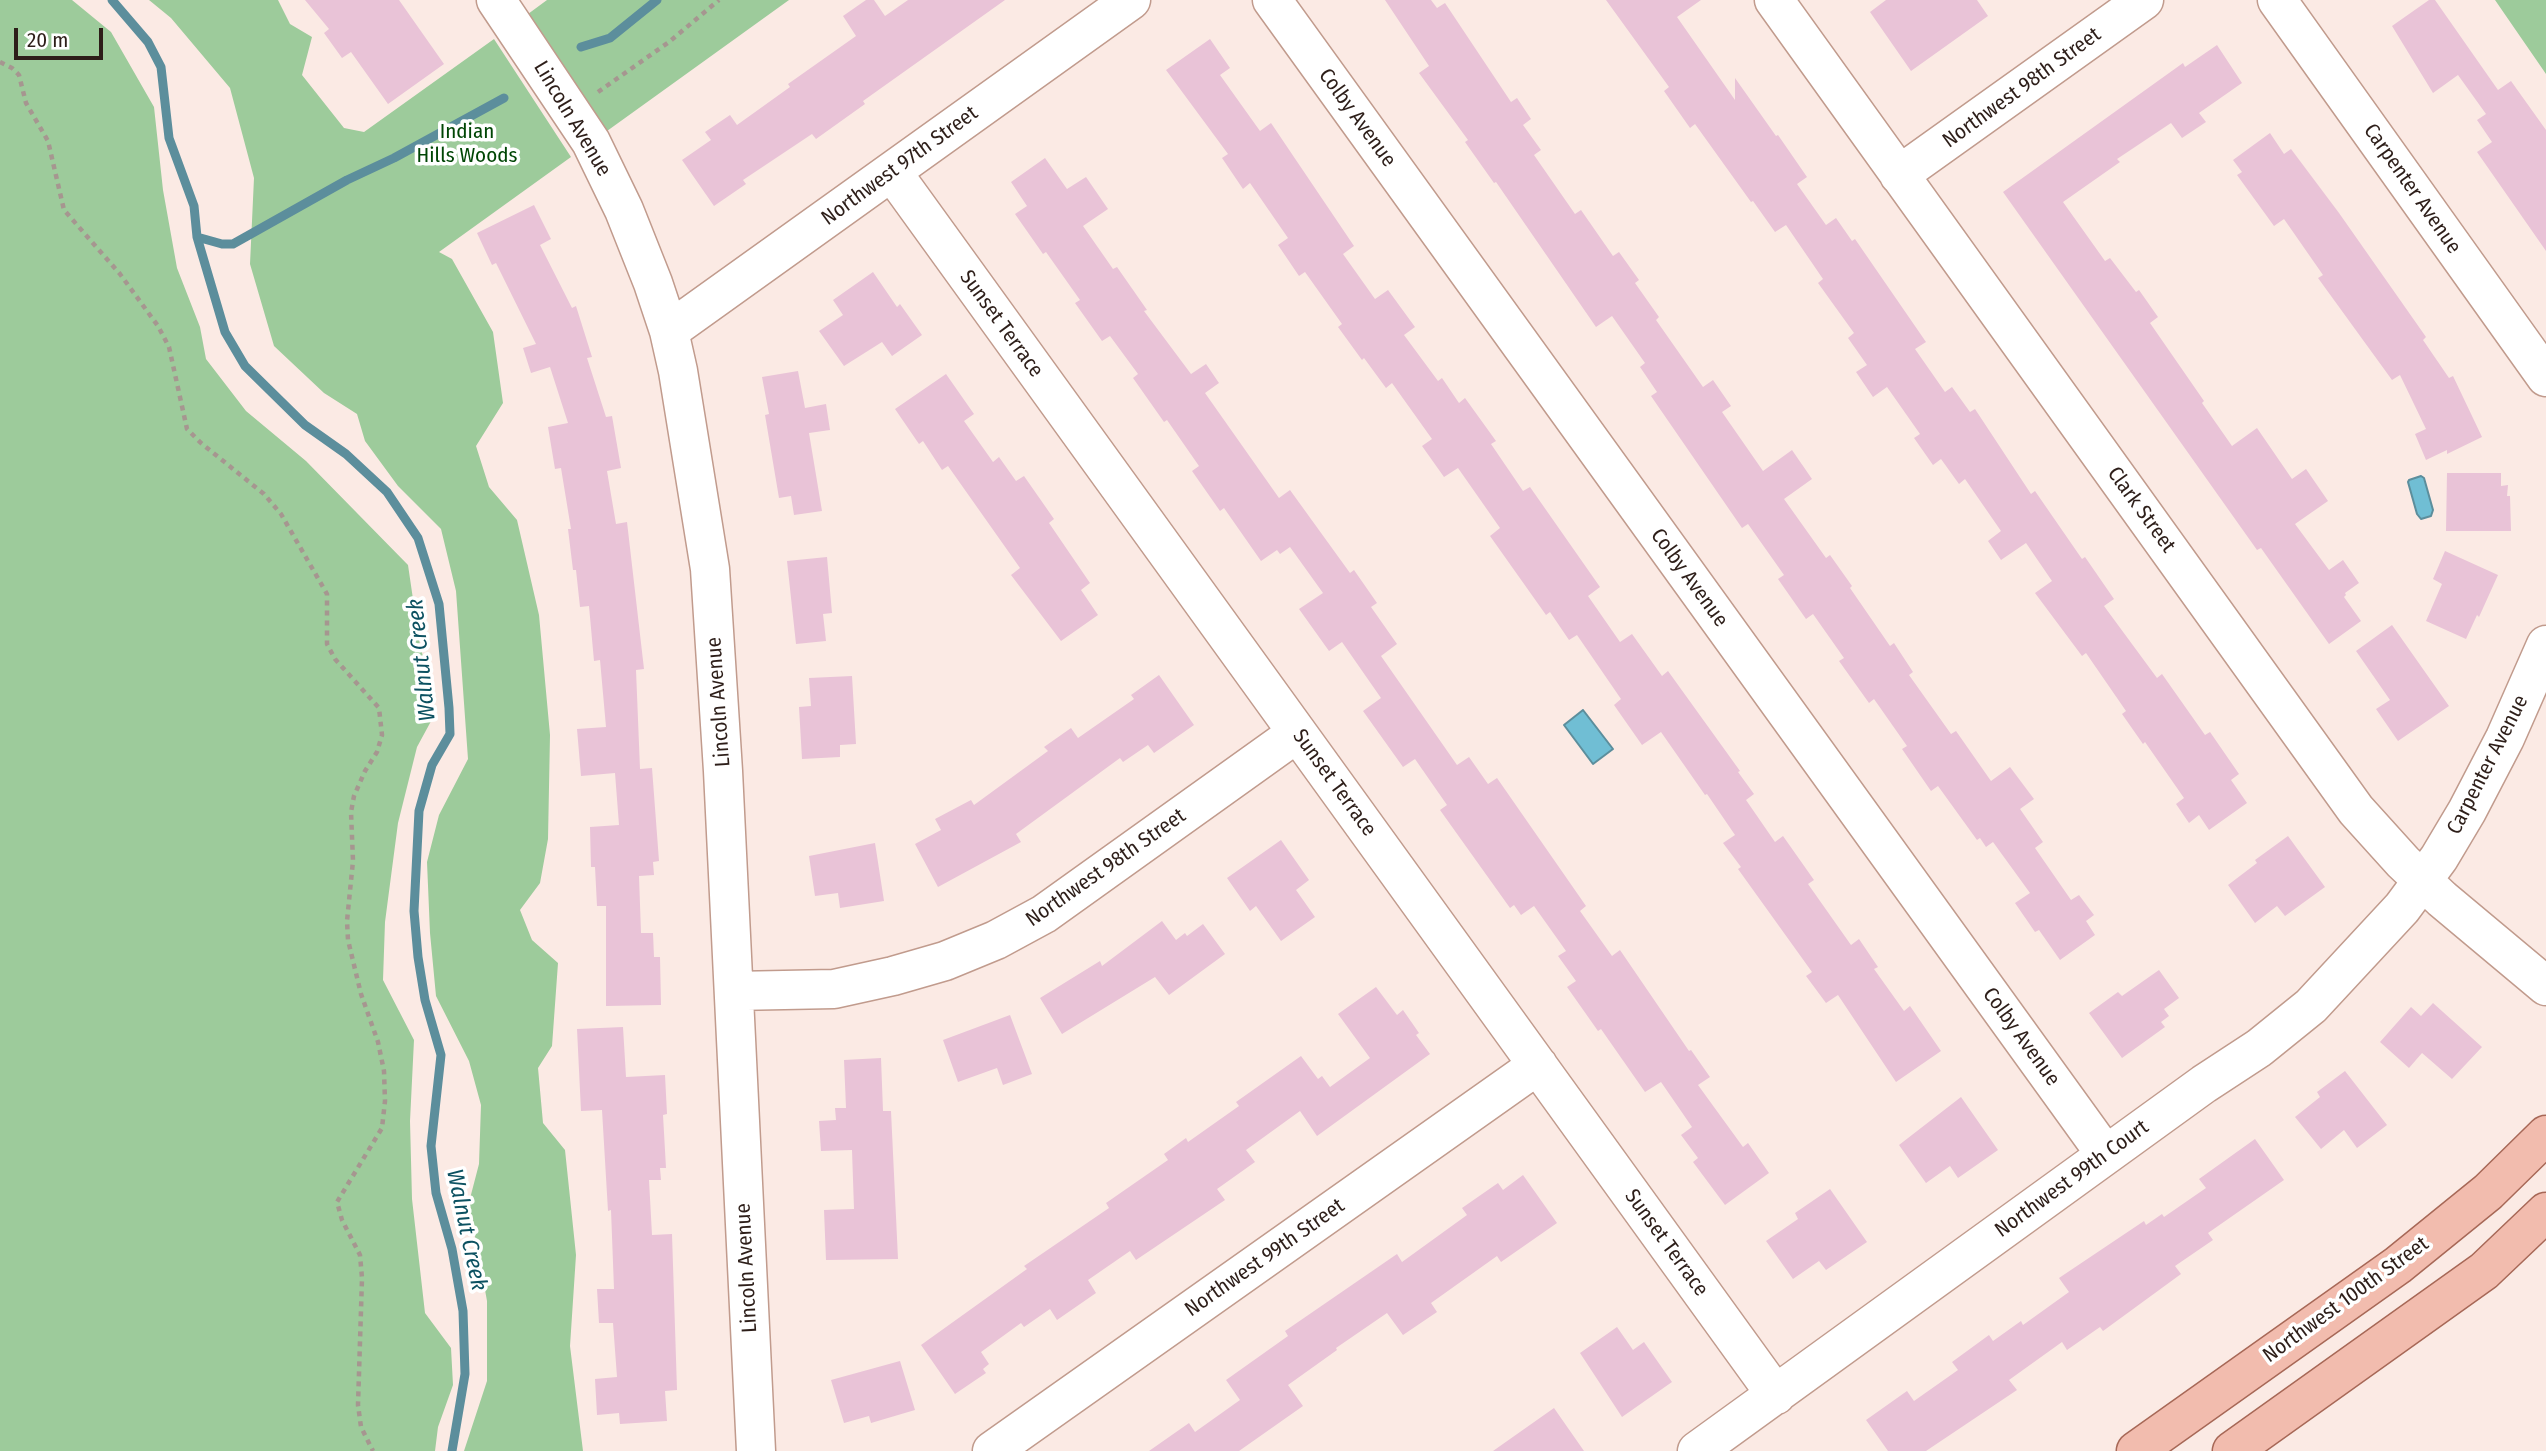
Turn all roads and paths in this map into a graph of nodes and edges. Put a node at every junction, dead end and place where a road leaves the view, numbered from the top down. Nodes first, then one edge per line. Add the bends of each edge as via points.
1 (496, 0) edge
2 (719, 0) edge
3 (1131, 0) edge
4 (1272, 0) edge
5 (1773, 0) edge
6 (2144, 0) edge
7 (2277, 0) edge
8 (0, 62) edge
9 (595, 94) dead end
10 (892, 172) junction
11 (1899, 175) junction
12 (669, 331) junction
13 (2546, 377) edge
14 (2546, 645) edge
15 (1297, 733) junction
16 (2422, 880) junction
17 (2546, 986) edge
18 (734, 992) junction
19 (1538, 1065) junction
20 (2546, 1135) edge
21 (2106, 1155) junction
22 (2546, 1212) edge
23 (1776, 1395) junction
24 (373, 1451) edge
25 (756, 1451) edge
26 (992, 1451) edge
27 (1697, 1451) edge
28 (2136, 1451) edge
29 (2232, 1451) edge

1 - 12 street, Lincoln Avenue via 591,142 624,210
2 - 9 path
3 - 10 street, Northwest 97th Street
4 - 21 street, Colby Avenue
5 - 11 street, Clark Street
6 - 11 street, Northwest 98th Street
7 - 13 street, Carpenter Avenue
8 - 24 path via 19,75 26,103 48,141 64,210 104,254 169,347 187,429 281,514 327,594 331,652 379,708 382,734 351,812 353,861 347,920 360,994 384,1070 382,1128 337,1202 360,1255 358,1405 361,1427
10 - 12 street, Northwest 97th Street
10 - 15 street, Sunset Terrace
11 - 16 street, Clark Street via 2356,810
12 - 18 street, Lincoln Avenue via 710,569
14 - 16 street, Carpenter Avenue via 2467,811
15 - 18 street, Northwest 98th Street via 1044,914 996,940 945,961 834,989
15 - 19 street, Sunset Terrace
16 - 17 street, Clark Street
16 - 21 street, Northwest 99th Court via 2402,908 2311,1006
18 - 25 street, Lincoln Avenue
19 - 23 street, Sunset Terrace
19 - 26 street, Northwest 99th Street
20 - 28 main road, Northwest 100th Street via 2488,1192 2398,1265
21 - 23 street, Northwest 99th Court
22 - 29 main road via 2484,1271
23 - 27 street, Northwest 99th Court

